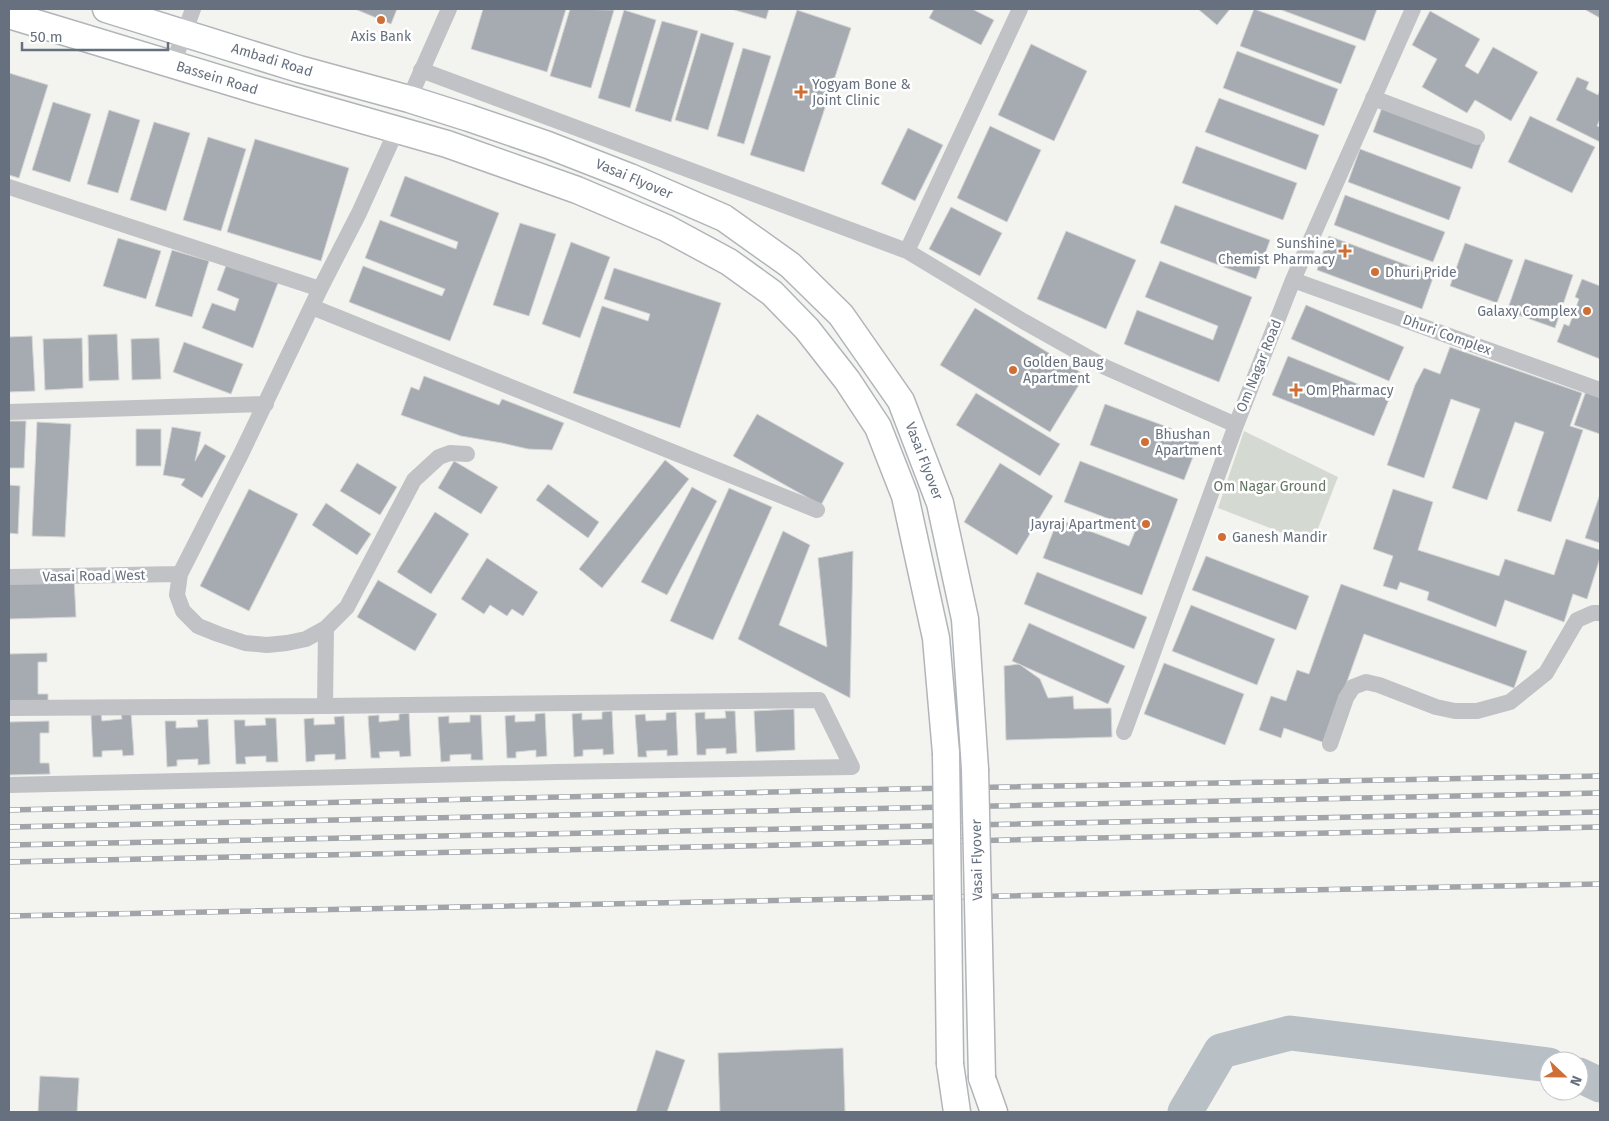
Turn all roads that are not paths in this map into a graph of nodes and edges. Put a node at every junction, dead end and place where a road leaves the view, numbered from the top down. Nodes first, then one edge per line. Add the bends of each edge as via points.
1 (106, 9) edge
2 (449, 9) edge
3 (1020, 9) edge
4 (1413, 9) edge
5 (9, 15) edge
6 (188, 20) edge
7 (173, 64) junction
8 (421, 70) junction
9 (1373, 98) junction
10 (409, 99) junction
11 (397, 130) junction
12 (1477, 137) dead end
13 (9, 187) edge
14 (908, 251) junction
15 (1293, 280) junction
16 (320, 289) junction
17 (312, 307) junction
18 (1600, 390) edge
19 (266, 404) junction
20 (9, 412) edge
21 (1236, 425) junction
22 (467, 454) dead end
23 (816, 510) dead end
24 (180, 574) junction
25 (9, 577) edge
26 (1600, 613) edge
27 (326, 628) junction
28 (325, 706) junction
29 (9, 708) edge
30 (1124, 732) dead end
31 (1330, 744) dead end
32 (9, 785) edge
33 (957, 1112) edge
34 (994, 1112) edge

1 - 6 main road, Ambadi Road
2 - 8 street
3 - 14 street
4 - 9 street, Om Nagar Road
5 - 7 main road, Bassein Road
6 - 7 street
6 - 10 main road, Ambadi Road via 299,69
7 - 11 main road, Bassein Road
8 - 10 street
8 - 14 street
9 - 12 street
9 - 15 street, Om Nagar Road
10 - 11 main road
10 - 34 main road, Vasai Flyover, bridge via 557,148 724,218 790,265 841,315 901,401 940,503 965,619 975,769 982,1078
11 - 16 street
11 - 33 main road, bridge via 577,190 666,228 729,262 772,293 807,329 878,427 904,496 936,638 946,753 950,1064
13 - 16 street
14 - 21 street via 1105,367
15 - 18 street, Dhuri Complex
15 - 21 street, Om Nagar Road
16 - 17 street
17 - 19 street
17 - 23 street
19 - 20 street
19 - 24 street
21 - 30 street, Om Nagar Road
22 - 27 street via 450,453 438,457 414,480 347,607
24 - 25 street, Vasai Road West
24 - 27 street via 178,595 183,611 198,626 218,634 245,643 267,645 306,639
26 - 31 street via 1577,620 1546,673 1510,702 1476,711 1456,711 1366,682 1353,688 1346,698
27 - 28 street
28 - 29 street
28 - 32 street via 819,700 852,767

